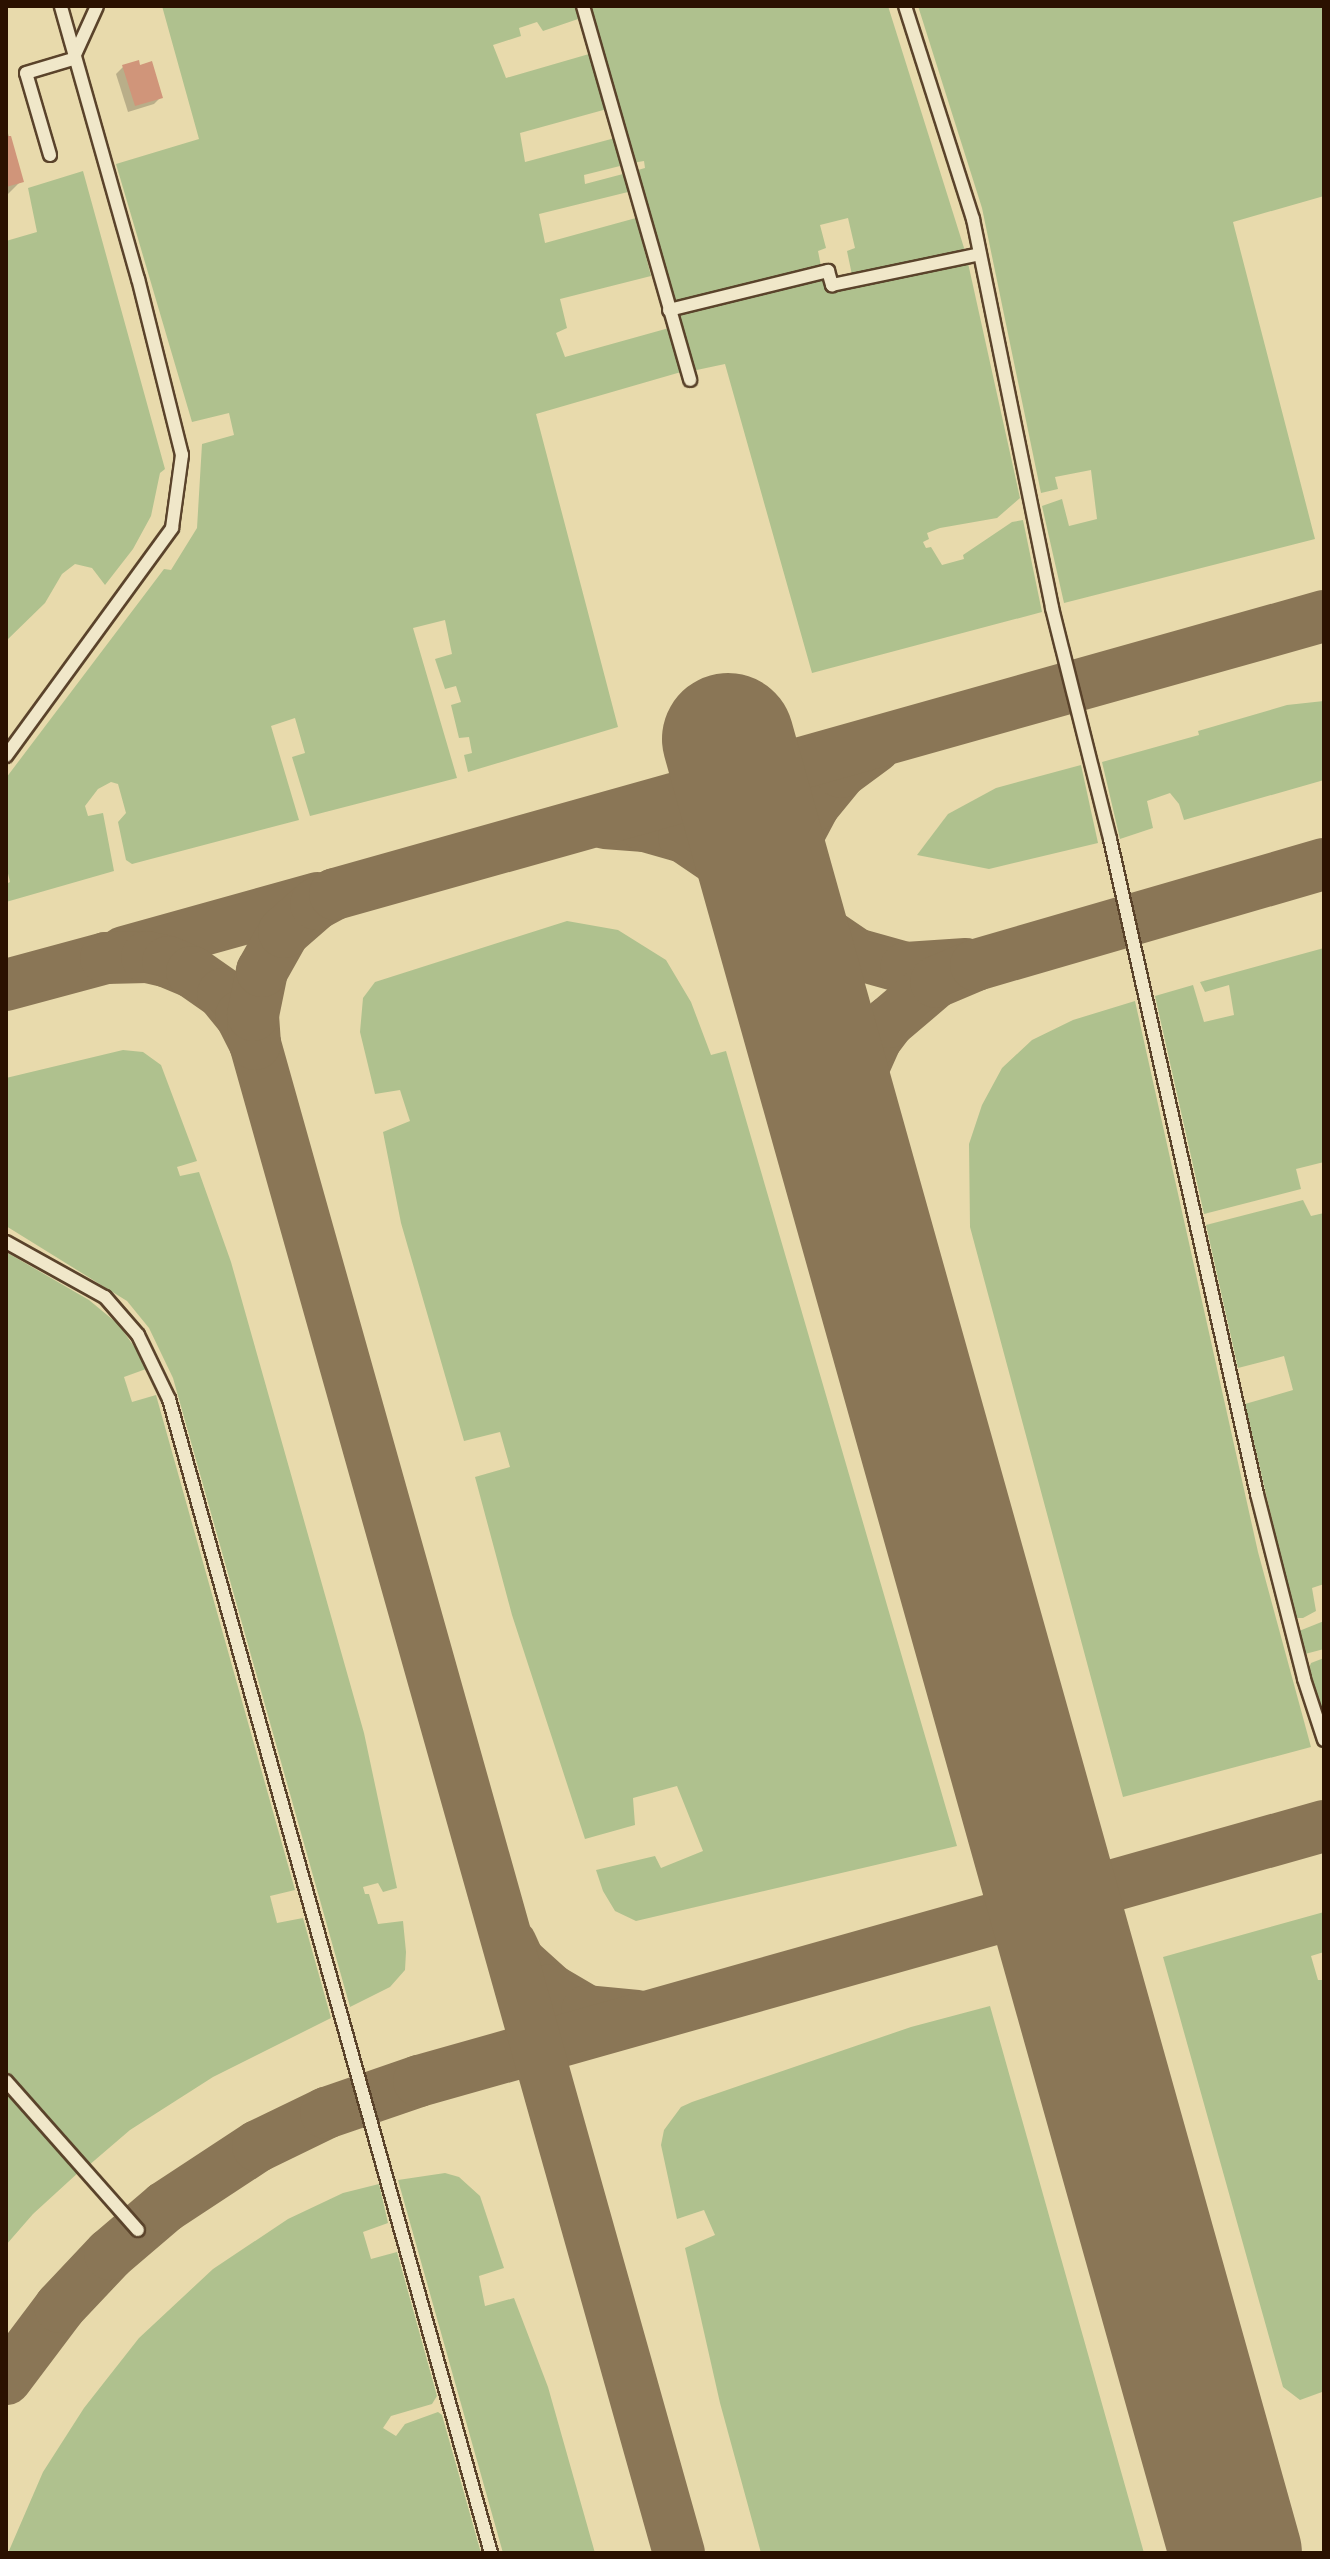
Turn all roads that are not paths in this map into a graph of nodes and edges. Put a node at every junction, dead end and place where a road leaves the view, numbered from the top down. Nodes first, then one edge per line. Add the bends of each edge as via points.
1 (61, 6) edge
2 (97, 6) edge
3 (583, 6) edge
4 (905, 6) edge
5 (73, 59) junction
6 (50, 155) dead end
7 (980, 254) junction
8 (669, 310) junction
9 (690, 380) dead end
10 (6, 756) edge
11 (6, 1242) edge
12 (1324, 1740) edge
13 (6, 2081) edge
14 (138, 2230) dead end
15 (491, 2553) edge

1 - 5 lane
2 - 5 lane
3 - 8 lane
4 - 7 lane
5 - 6 lane via 26,73
5 - 10 lane via 138,279 182,455 172,528
7 - 8 lane via 832,285 828,271
7 - 12 lane via 1052,608 1110,839 1257,1494
8 - 9 lane
11 - 15 lane via 105,1297 138,1335 169,1399
13 - 14 lane

